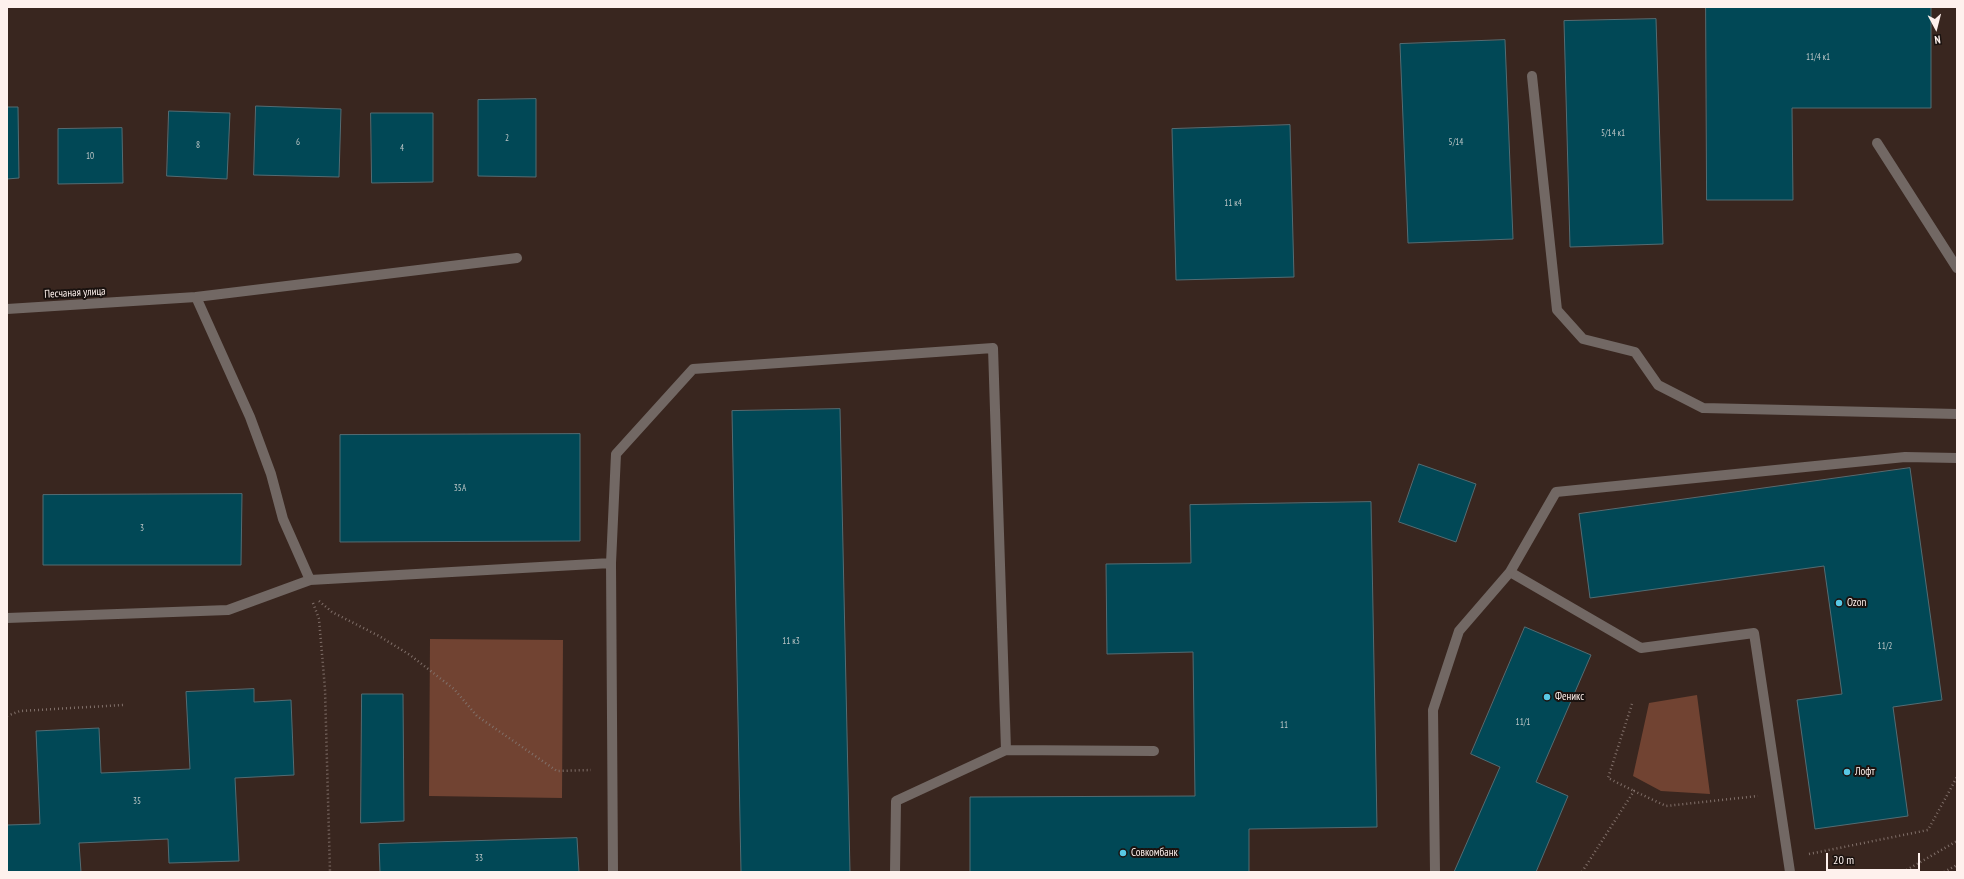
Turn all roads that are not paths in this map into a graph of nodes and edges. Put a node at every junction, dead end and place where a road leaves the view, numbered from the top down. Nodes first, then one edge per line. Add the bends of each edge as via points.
1 (1532, 76) dead end
2 (1877, 143) dead end
3 (516, 258) dead end
4 (1957, 268) edge
5 (196, 297) junction
6 (7, 309) edge
7 (1957, 414) edge
8 (1957, 458) edge
9 (611, 563) junction
10 (1510, 572) junction
11 (305, 581) junction
12 (7, 618) edge
13 (1006, 750) junction
14 (1154, 751) dead end
15 (613, 872) edge
16 (895, 872) edge
17 (1435, 872) edge
18 (1790, 872) edge

1 - 7 lane via 1557,310 1583,339 1636,352 1658,385 1703,408
2 - 4 lane
3 - 5 lane, Песчаная улица
5 - 6 lane, Песчаная улица
5 - 11 lane via 250,417
8 - 10 lane via 1905,457 1556,492
9 - 11 lane
9 - 13 lane via 616,454 693,369 993,348
9 - 15 lane
10 - 17 lane via 1459,631 1433,710
10 - 18 lane via 1641,648 1754,633
11 - 12 lane via 228,610
13 - 14 lane
13 - 16 lane via 896,801

